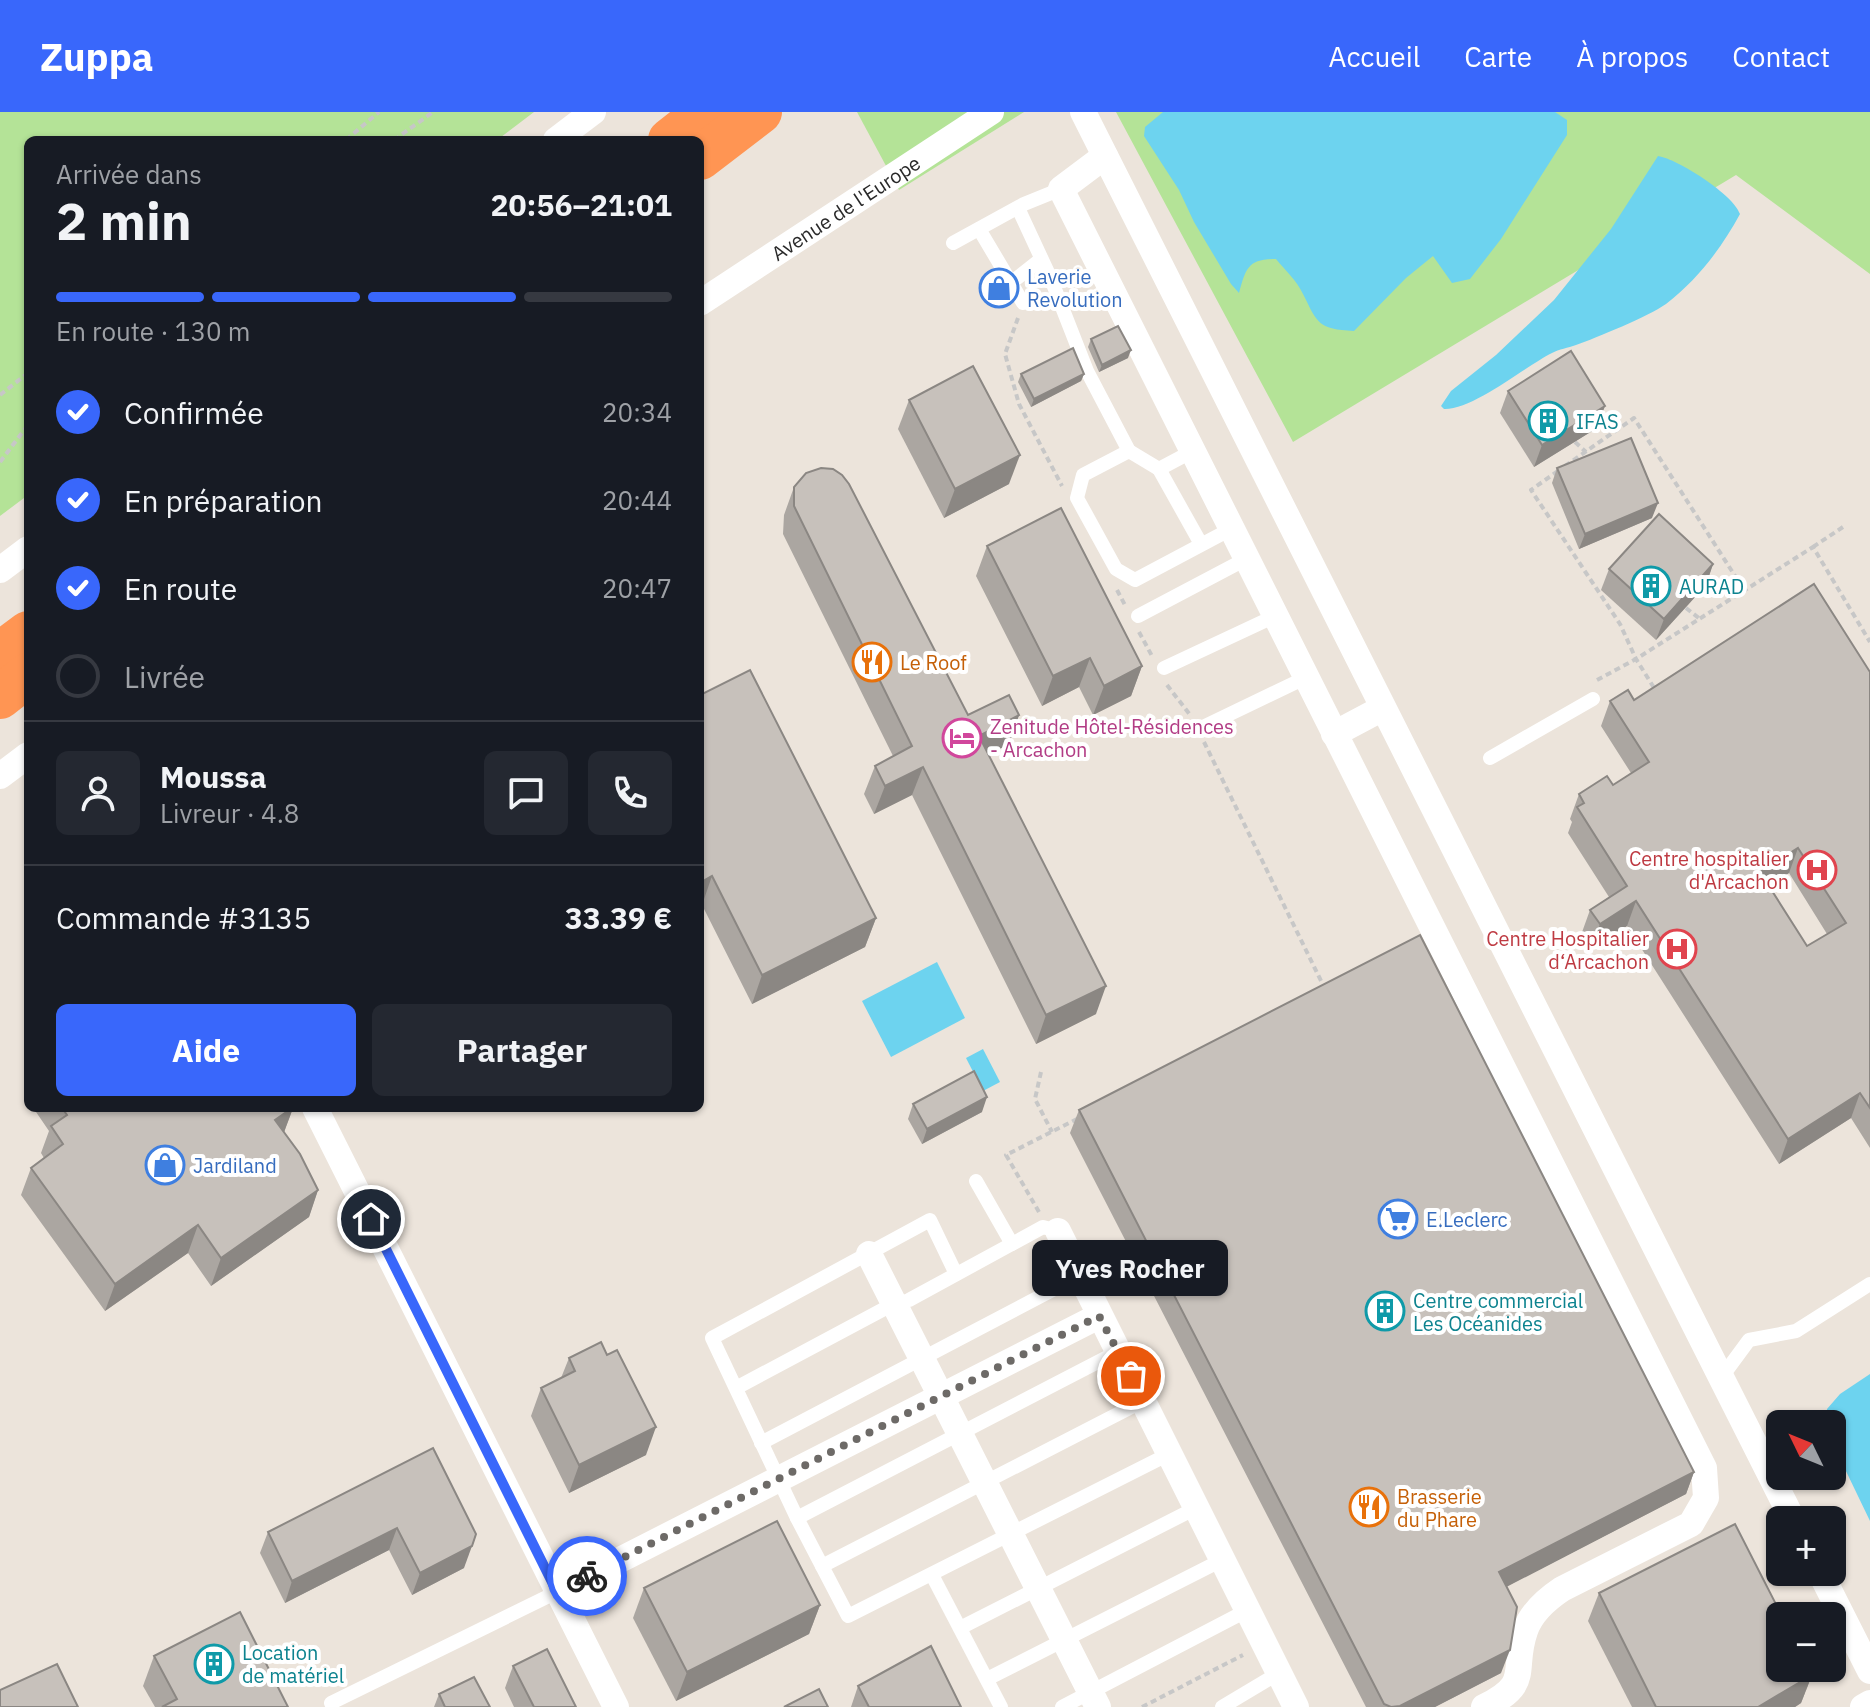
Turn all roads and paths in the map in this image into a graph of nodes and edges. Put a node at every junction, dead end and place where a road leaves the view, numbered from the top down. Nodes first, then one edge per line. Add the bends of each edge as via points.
1 (379, 112) edge
2 (433, 112) edge
3 (593, 112) edge
4 (706, 112) edge
5 (760, 112) edge
6 (991, 112) edge
7 (1083, 112) edge
8 (559, 128) edge
9 (351, 136) edge
10 (400, 136) edge
11 (675, 136) edge
12 (704, 155) edge
13 (1105, 156) junction
14 (1061, 189) junction
15 (1018, 208) junction
16 (979, 229) junction
17 (953, 243) dead end
18 (1040, 260) junction
19 (1012, 282) junction
20 (704, 300) edge
21 (1023, 303) joint
22 (24, 376) edge
23 (0, 395) edge
24 (24, 430) edge
25 (1575, 442) edge
26 (1129, 451) junction
27 (1191, 452) junction
28 (1586, 452) junction
29 (0, 462) edge
30 (1159, 469) junction
31 (1062, 486) dead end
32 (1843, 527) dead end
33 (1231, 529) junction
34 (1201, 544) junction
35 (1813, 547) junction
36 (24, 552) edge
37 (1246, 559) junction
38 (0, 570) edge
39 (1112, 581) dead end
40 (1744, 590) junction
41 (1686, 608) edge
42 (1133, 616) junction
43 (1275, 616) junction
44 (1700, 619) junction
45 (24, 636) edge
46 (1870, 642) edge
47 (0, 654) edge
48 (1636, 659) junction
49 (1161, 670) junction
50 (24, 678) edge
51 (1305, 678) junction
52 (1593, 683) dead end
53 (1659, 696) edge
54 (0, 697) edge
55 (1593, 699) dead end
56 (1383, 708) junction
57 (1201, 731) junction
58 (1334, 734) junction
59 (24, 758) edge
60 (1490, 758) dead end
61 (0, 776) edge
62 (1326, 991) edge
63 (1041, 1072) dead end
64 (317, 1112) edge
65 (1079, 1118) edge
66 (1052, 1132) junction
67 (976, 1181) dead end
68 (1058, 1231) junction
69 (1012, 1244) junction
70 (869, 1254) junction
71 (956, 1274) junction
72 (1079, 1276) junction
73 (1870, 1284) edge
74 (895, 1305) junction
75 (1099, 1316) junction
76 (1119, 1351) junction
77 (923, 1359) junction
78 (1721, 1378) junction
79 (736, 1388) junction
80 (942, 1397) junction
81 (1143, 1401) junction
82 (961, 1433) junction
83 (761, 1443) junction
84 (1169, 1454) junction
85 (778, 1478) junction
86 (984, 1483) junction
87 (1786, 1506) edge
88 (1196, 1508) junction
89 (797, 1518) junction
90 (1011, 1535) junction
91 (1222, 1560) junction
92 (822, 1566) junction
93 (932, 1575) junction
94 (1827, 1586) edge
95 (1039, 1588) junction
96 (557, 1592) junction
97 (1248, 1610) junction
98 (960, 1628) junction
99 (1064, 1640) junction
100 (1265, 1644) junction
101 (1870, 1671) edge
102 (1279, 1673) junction
103 (987, 1679) junction
104 (1094, 1700) edge
105 (331, 1703) dead end
106 (1870, 1703) edge
107 (616, 1707) edge
108 (1001, 1707) edge
109 (1062, 1707) edge
110 (1142, 1707) edge
111 (1222, 1707) edge
112 (1296, 1707) edge
113 (1484, 1707) edge
114 (1863, 1707) edge

1 - 9 path
2 - 10 path
3 - 8 street
4 - 11 highway
5 - 12 highway
6 - 20 street, Avenue de l'Europe
7 - 13 street
13 - 14 street
13 - 56 street
14 - 15 lane
14 - 27 street
15 - 16 lane
15 - 18 lane
16 - 17 lane
16 - 19 lane
18 - 19 lane
18 - 26 lane via 1087,371
19 - 21 lane
21 - 31 path via 1005,354 1019,404
22 - 23 path
24 - 29 path
25 - 28 path
26 - 30 lane
26 - 34 lane via 1083,475 1077,498 1116,569 1135,580
27 - 30 lane
27 - 33 street
28 - 40 path via 1634,418
28 - 48 path via 1531,490 1620,624
30 - 34 lane
32 - 35 path
33 - 34 lane
33 - 37 street
35 - 40 path
35 - 46 path
36 - 38 street
37 - 42 lane
37 - 43 street
39 - 42 path
40 - 44 path
41 - 44 path
42 - 49 path
43 - 49 lane
43 - 51 street
44 - 48 path
45 - 47 highway
48 - 52 path
48 - 53 path
49 - 57 path
50 - 54 highway
51 - 57 lane
51 - 58 street
55 - 60 lane
56 - 58 street
56 - 78 street
57 - 62 path
58 - 113 street via 1704,1468 1706,1498 1691,1524 1544,1602 1525,1630 1517,1683
59 - 61 street
63 - 66 path via 1035,1099
64 - 96 street
65 - 66 path
66 - 68 path via 1006,1155 1037,1211
67 - 69 lane
68 - 69 lane via 1043,1227
68 - 72 street
69 - 71 lane
70 - 71 lane via 930,1220
70 - 74 street
70 - 79 lane via 712,1338
71 - 74 lane
72 - 75 street
72 - 77 lane
73 - 78 lane via 1796,1331 1749,1340
74 - 77 street
74 - 79 lane
75 - 76 street
75 - 80 street
76 - 81 street
76 - 82 lane
77 - 80 street
77 - 83 lane
78 - 87 street
79 - 83 lane
80 - 82 street
80 - 85 street
81 - 84 street
81 - 86 lane
82 - 86 street
82 - 89 lane
83 - 85 lane
84 - 88 street
84 - 90 lane
85 - 89 lane
85 - 96 street
86 - 90 street
86 - 92 lane
88 - 91 street
88 - 95 lane
89 - 92 lane
90 - 93 lane
90 - 95 street
91 - 97 street
91 - 99 lane
92 - 93 lane via 848,1616
93 - 98 lane
94 - 101 street
95 - 98 lane
95 - 99 street
96 - 105 lane
96 - 107 street
97 - 100 street
97 - 104 lane
98 - 103 lane
99 - 103 lane
99 - 104 street
100 - 102 street
100 - 110 path
102 - 111 lane
102 - 112 street
103 - 108 lane
104 - 109 lane
106 - 114 street

